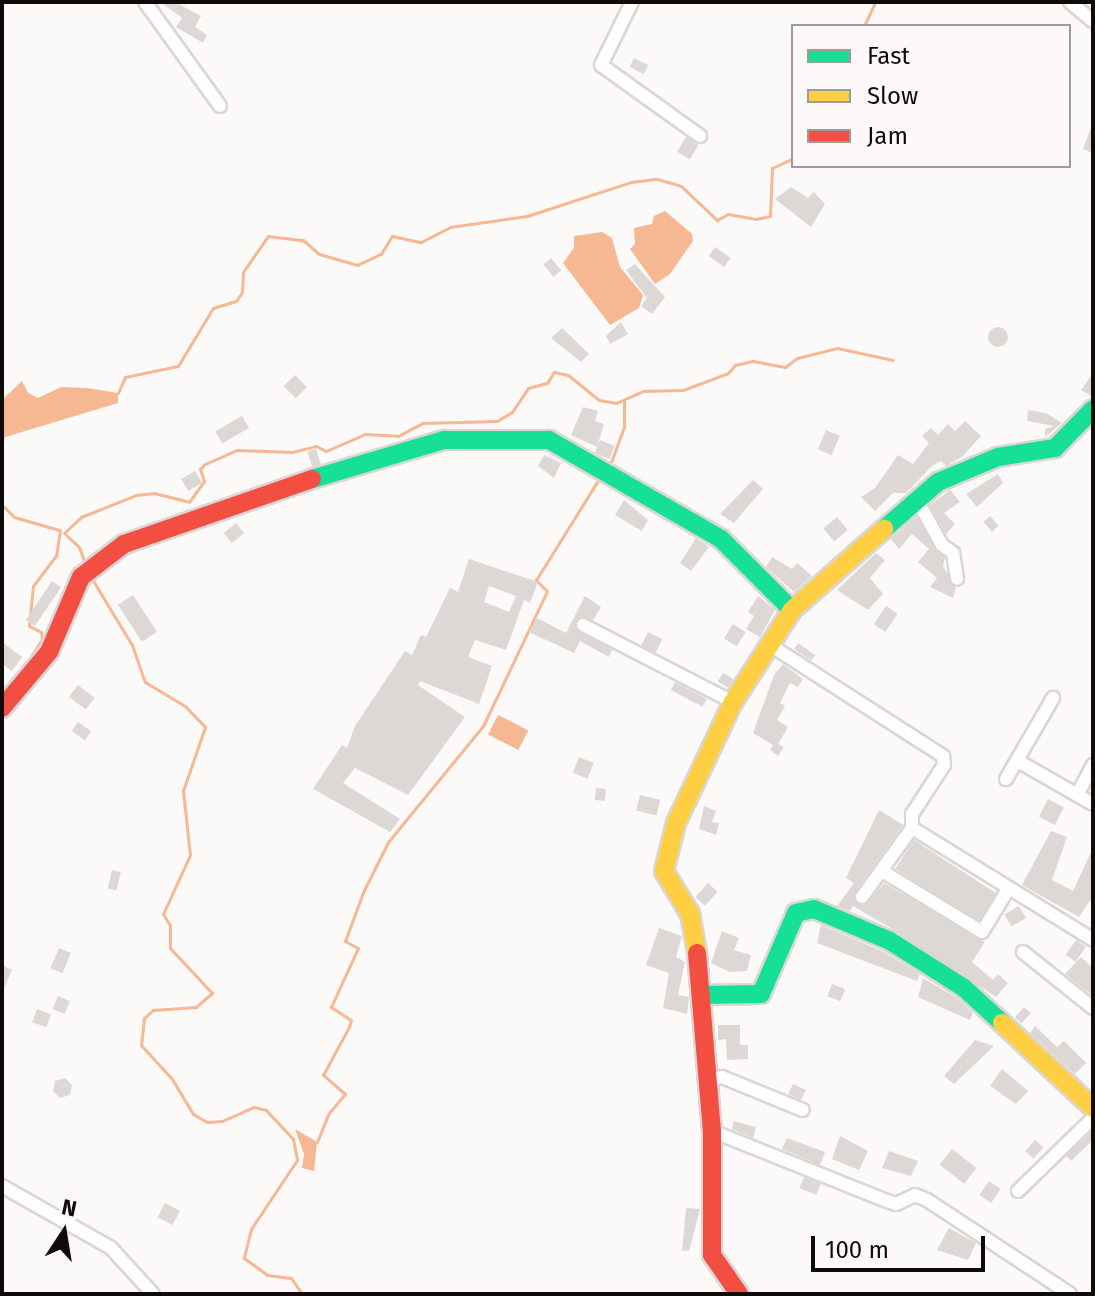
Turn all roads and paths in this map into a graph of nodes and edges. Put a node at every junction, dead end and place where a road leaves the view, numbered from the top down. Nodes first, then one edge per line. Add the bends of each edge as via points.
1 (145, 2) edge
2 (632, 2) edge
3 (1070, 2) edge
4 (1093, 21) edge
5 (220, 106) dead end
6 (700, 136) dead end
7 (1093, 409) edge
8 (916, 498) junction
9 (957, 579) dead end
10 (792, 610) junction
11 (583, 625) dead end
12 (770, 645) junction
13 (1053, 698) dead end
14 (733, 702) junction
15 (2, 708) edge
16 (1018, 761) junction
17 (1093, 765) edge
18 (1006, 779) dead end
19 (1077, 795) junction
20 (1093, 804) edge
21 (912, 828) junction
22 (882, 871) junction
23 (1007, 891) junction
24 (862, 897) dead end
25 (1093, 940) edge
26 (1023, 952) dead end
27 (701, 995) junction
28 (1093, 1008) edge
29 (708, 1080) junction
30 (1093, 1108) edge
31 (803, 1110) dead end
32 (1093, 1118) edge
33 (712, 1131) junction
34 (2, 1186) edge
35 (1018, 1191) dead end
36 (153, 1294) edge
37 (739, 1294) edge
38 (1070, 1294) edge

1 - 5 street
2 - 6 street via 601,65
3 - 4 street
7 - 8 street via 1055,448 967,466
8 - 9 street via 942,545 953,553
8 - 10 street
10 - 12 street
10 - 15 street via 721,539 549,440 444,440 253,496 124,544 81,577 49,652
11 - 14 street
12 - 14 street
12 - 21 street via 943,756 944,765 912,814
13 - 16 street
14 - 27 street via 664,859 668,882 693,924
16 - 18 street
16 - 19 street
17 - 19 street
19 - 20 street
21 - 22 street
21 - 23 street
22 - 23 street via 982,932
22 - 24 street
23 - 25 street
26 - 28 street
27 - 29 street
27 - 30 street via 761,994 796,913 814,909 890,941 964,988
29 - 31 street via 722,1077
29 - 33 street
32 - 35 street
33 - 37 street via 712,1255
33 - 38 street via 896,1204 915,1195 927,1200
34 - 36 street via 111,1248

